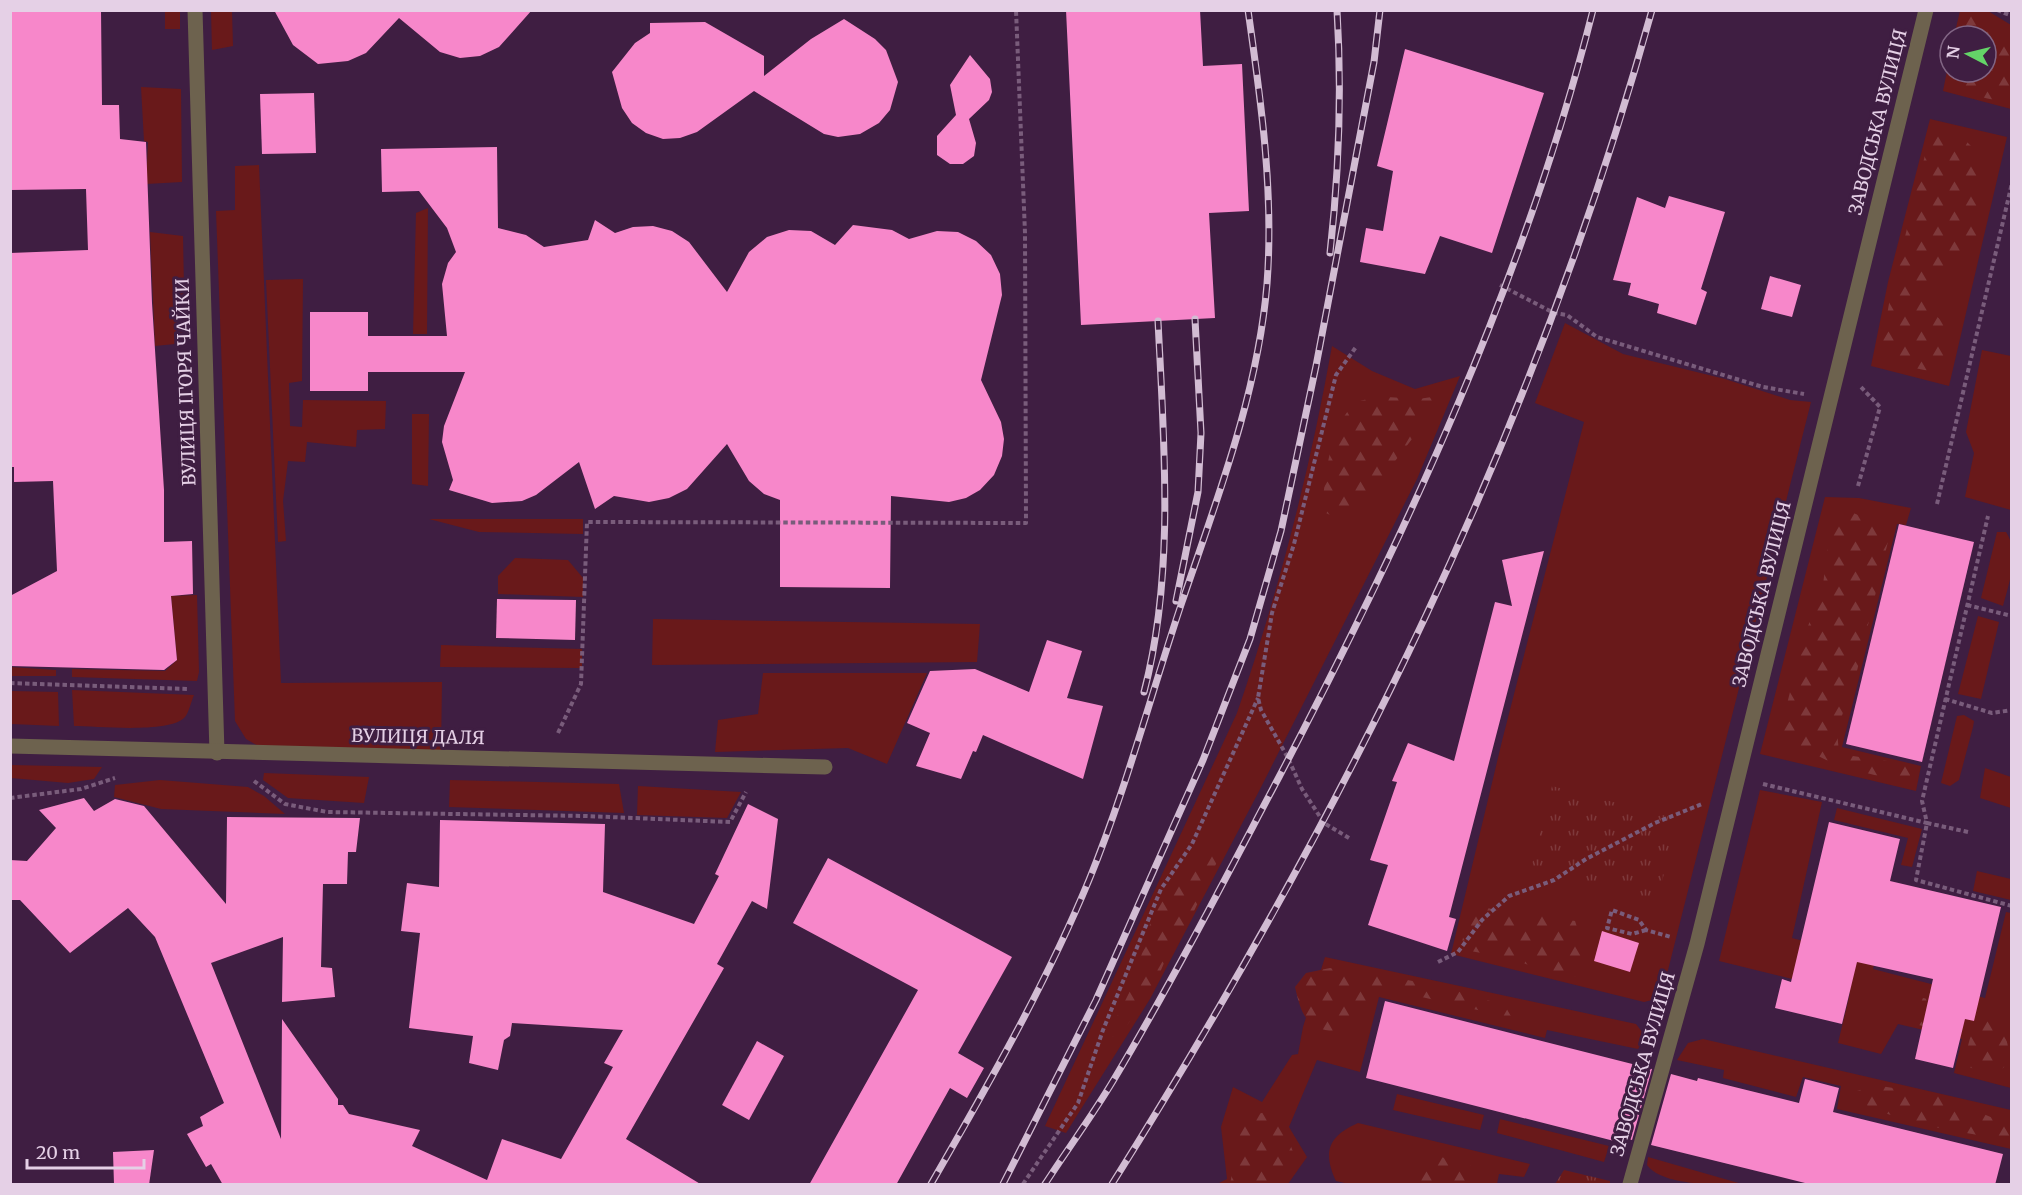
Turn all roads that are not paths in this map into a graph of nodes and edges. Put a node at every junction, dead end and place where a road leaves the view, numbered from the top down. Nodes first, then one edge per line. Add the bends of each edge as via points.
1 (195, 10) edge
2 (1926, 10) edge
3 (10, 746) edge
4 (217, 753) junction
5 (825, 767) dead end
6 (1630, 1185) edge

1 - 4 street, ВУЛИЦЯ ІГОРЯ ЧАЙКИ
2 - 6 street, ЗАВОДСЬКА ВУЛИЦЯ via 1697,944
3 - 4 street, ВУЛИЦЯ ДАЛЯ
4 - 5 street, ВУЛИЦЯ ДАЛЯ

